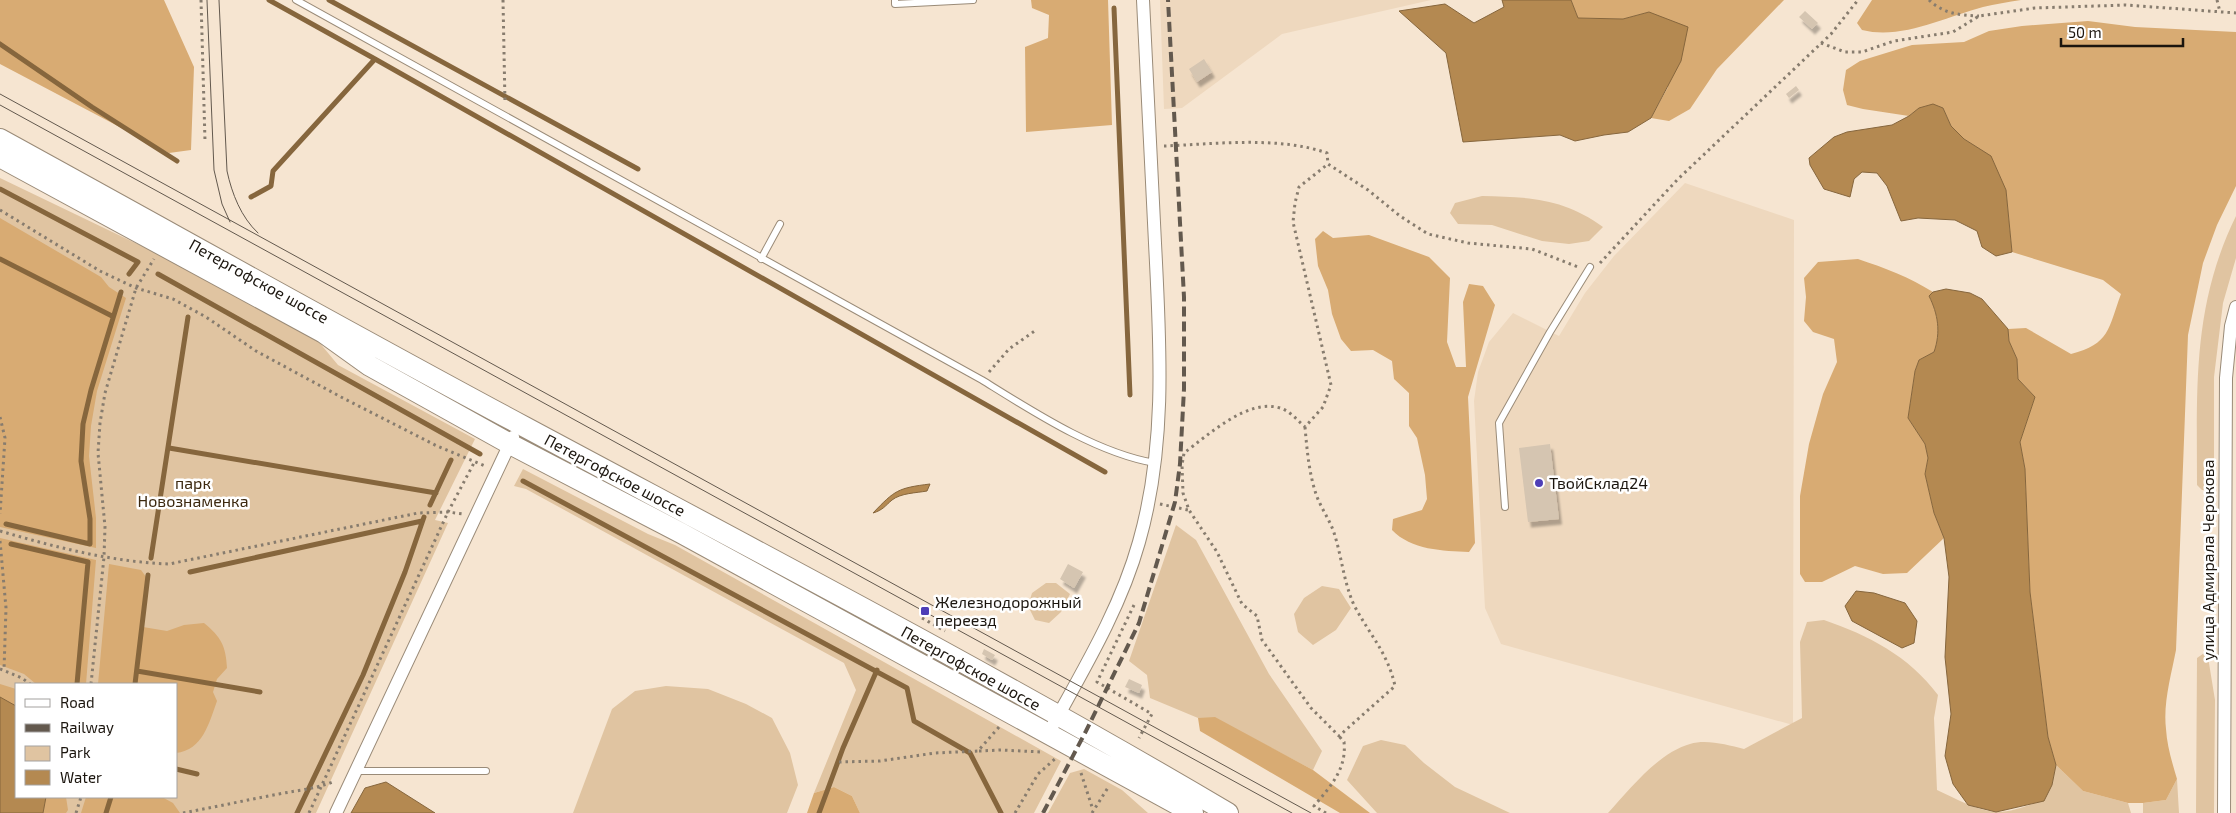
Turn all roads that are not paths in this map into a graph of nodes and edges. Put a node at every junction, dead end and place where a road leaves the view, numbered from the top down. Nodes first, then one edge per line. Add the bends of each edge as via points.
1 (296, 0) edge
2 (895, 0) edge
3 (973, 0) edge
4 (1143, 0) edge
5 (0, 139) edge
6 (0, 157) edge
7 (780, 224) dead end
8 (761, 259) junction
9 (1590, 267) road end
10 (2236, 307) edge
11 (520, 424) junction
12 (510, 444) junction
13 (2230, 462) edge
14 (1155, 463) junction
15 (1504, 507) dead end
16 (1058, 716) junction
17 (1048, 743) junction
18 (356, 771) junction
19 (486, 771) dead end
20 (336, 813) edge
21 (1193, 813) edge
22 (1228, 813) edge
23 (2224, 813) edge

1 - 8 lane
2 - 3 lane via 895,4
4 - 14 street via 1161,363
5 - 11 main road, Петергофское шоссе
6 - 12 main road, Петергофское шоссе via 324,334 370,366
7 - 8 lane
8 - 14 lane via 982,380 1053,424 1134,460
9 - 15 lane via 1499,423
10 - 13 street, улица Адмирала Черокова via 2226,378
11 - 12 street
11 - 16 main road, Петергофское шоссе
12 - 17 main road, Петергофское шоссе via 689,538
12 - 18 street
13 - 23 street, улица Адмирала Черокова
14 - 16 street via 1140,540 1129,574
16 - 17 street
16 - 22 main road, Петергофское шоссе
17 - 21 main road, Петергофское шоссе
18 - 19 lane
18 - 20 street

